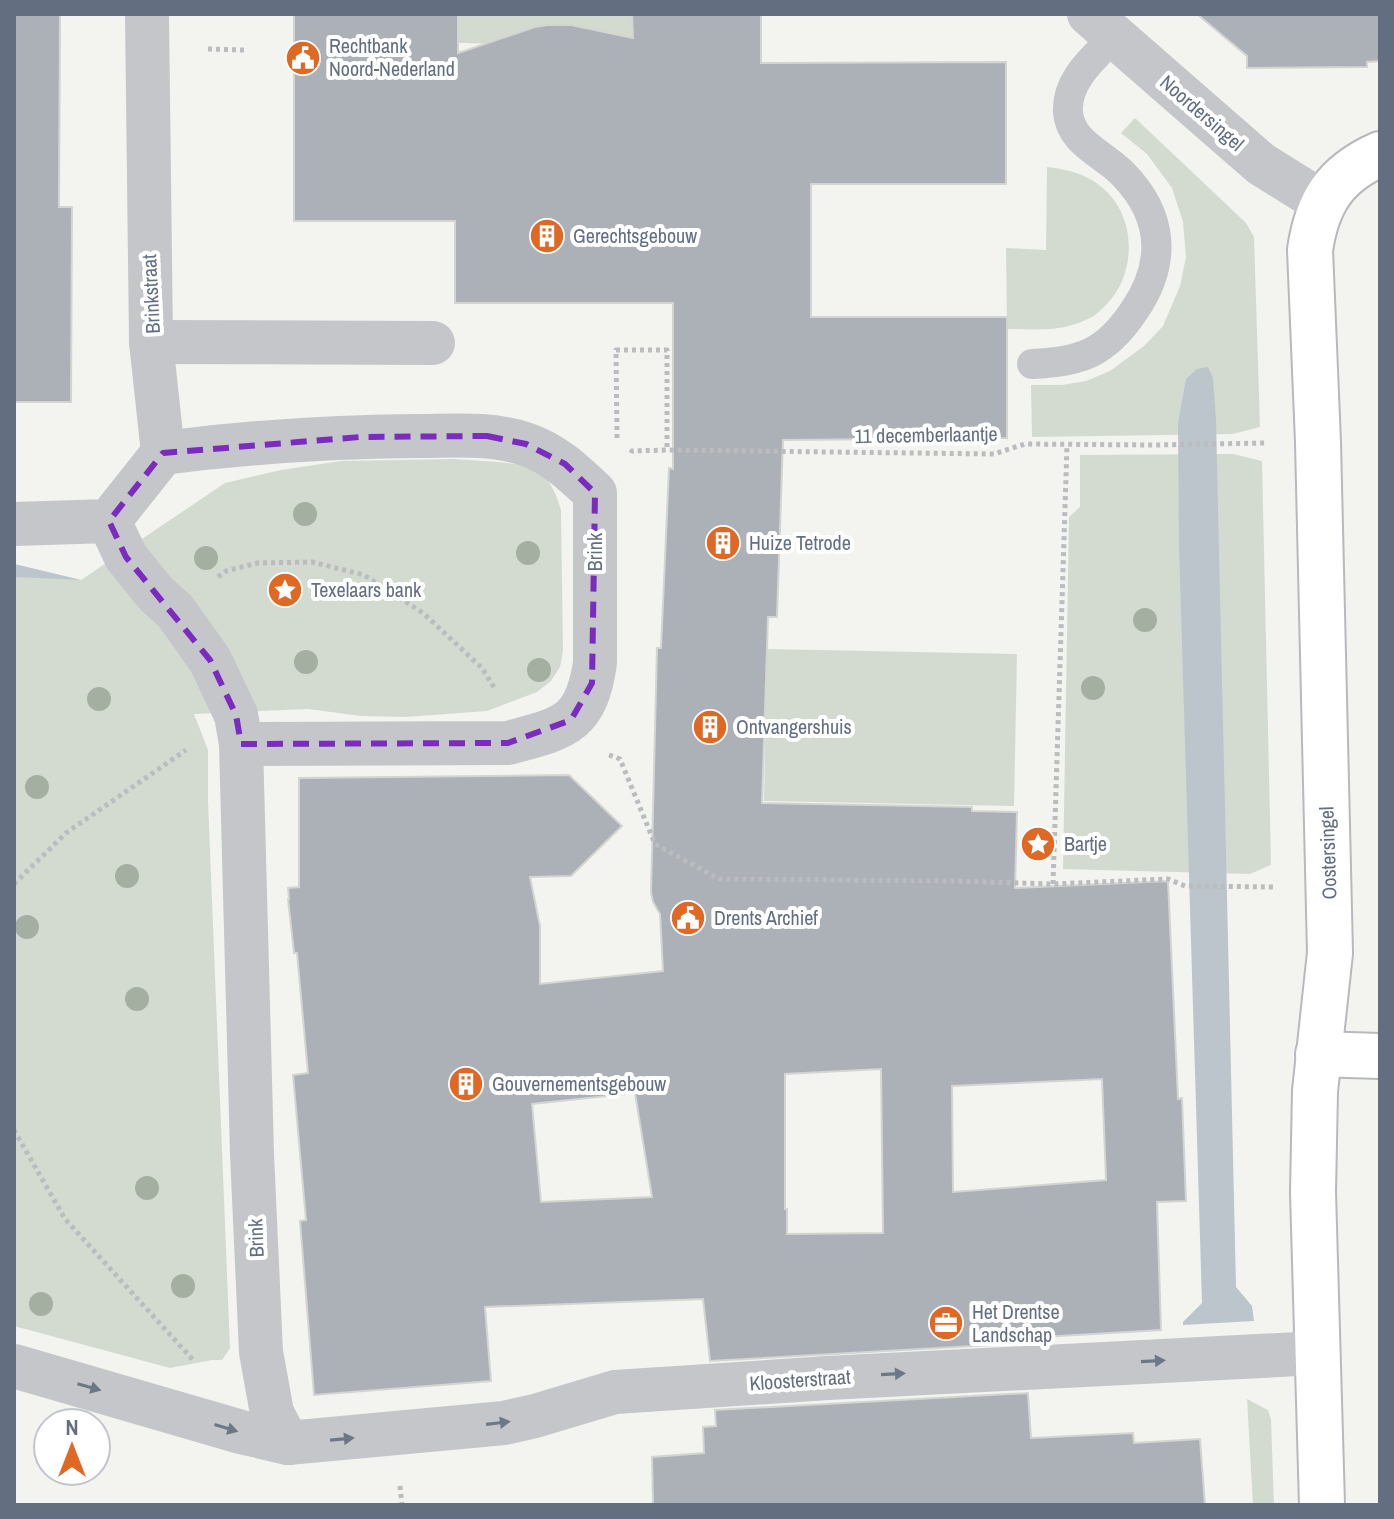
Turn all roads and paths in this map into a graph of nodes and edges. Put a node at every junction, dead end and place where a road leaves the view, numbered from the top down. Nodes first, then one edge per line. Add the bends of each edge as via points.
1 (147, 14) edge
2 (1102, 25) edge
3 (208, 49) dead end
4 (244, 50) dead end
5 (1380, 154) edge
6 (1322, 202) junction
7 (151, 342) junction
8 (433, 343) dead end
9 (1032, 364) dead end
10 (617, 439) dead end
11 (1233, 444) dead end
12 (1067, 445) junction
13 (667, 450) junction
14 (632, 451) dead end
15 (163, 453) junction
16 (109, 521) junction
17 (14, 524) edge
18 (175, 611) junction
19 (238, 730) junction
20 (550, 732) junction
21 (14, 884) edge
22 (1053, 884) junction
23 (1281, 887) dead end
24 (1318, 1054) junction
25 (1380, 1056) edge
26 (14, 1130) edge
27 (1318, 1353) junction
28 (195, 1362) dead end
29 (14, 1366) edge
30 (288, 1443) junction
31 (1322, 1505) edge

1 - 7 street, Brinkstraat
2 - 6 street, Noordersingel via 1261,164
2 - 9 lane via 1070,94 1068,113 1075,135 1139,193 1152,217 1157,265 1133,314 1108,343 1078,359
3 - 4 path
5 - 6 main road via 1342,177
6 - 24 main road, Oostersingel via 1310,250 1330,953
7 - 8 street, Brinkstraat
7 - 15 street
10 - 13 path via 616,350 667,350
11 - 12 path, 11 decemberlaantje
12 - 13 path, 11 decemberlaantje via 1025,444 994,454
12 - 22 path
13 - 14 path, 11 decemberlaantje
15 - 16 street
15 - 20 street, Brink via 360,437 487,436 526,444 565,464 595,493 595,663 585,703 571,720
16 - 17 street
16 - 18 street, Brink via 126,557
18 - 19 street, Brink via 210,660
18 - 20 path via 226,571 258,563 312,562 364,575 423,613 482,668 502,699
19 - 20 street, Brink via 508,743
19 - 21 path via 66,833
19 - 30 street, Brink via 261,1352 272,1413
20 - 22 path via 620,759 655,844 719,879
22 - 23 path via 1168,879 1185,886
24 - 25 main road
24 - 27 main road, Oostersingel via 1313,1192
26 - 28 path via 65,1219
30 -> 27 street, Kloosterstraat via 504,1423 615,1392
27 - 31 main road, Oostersingel
29 -> 30 street

